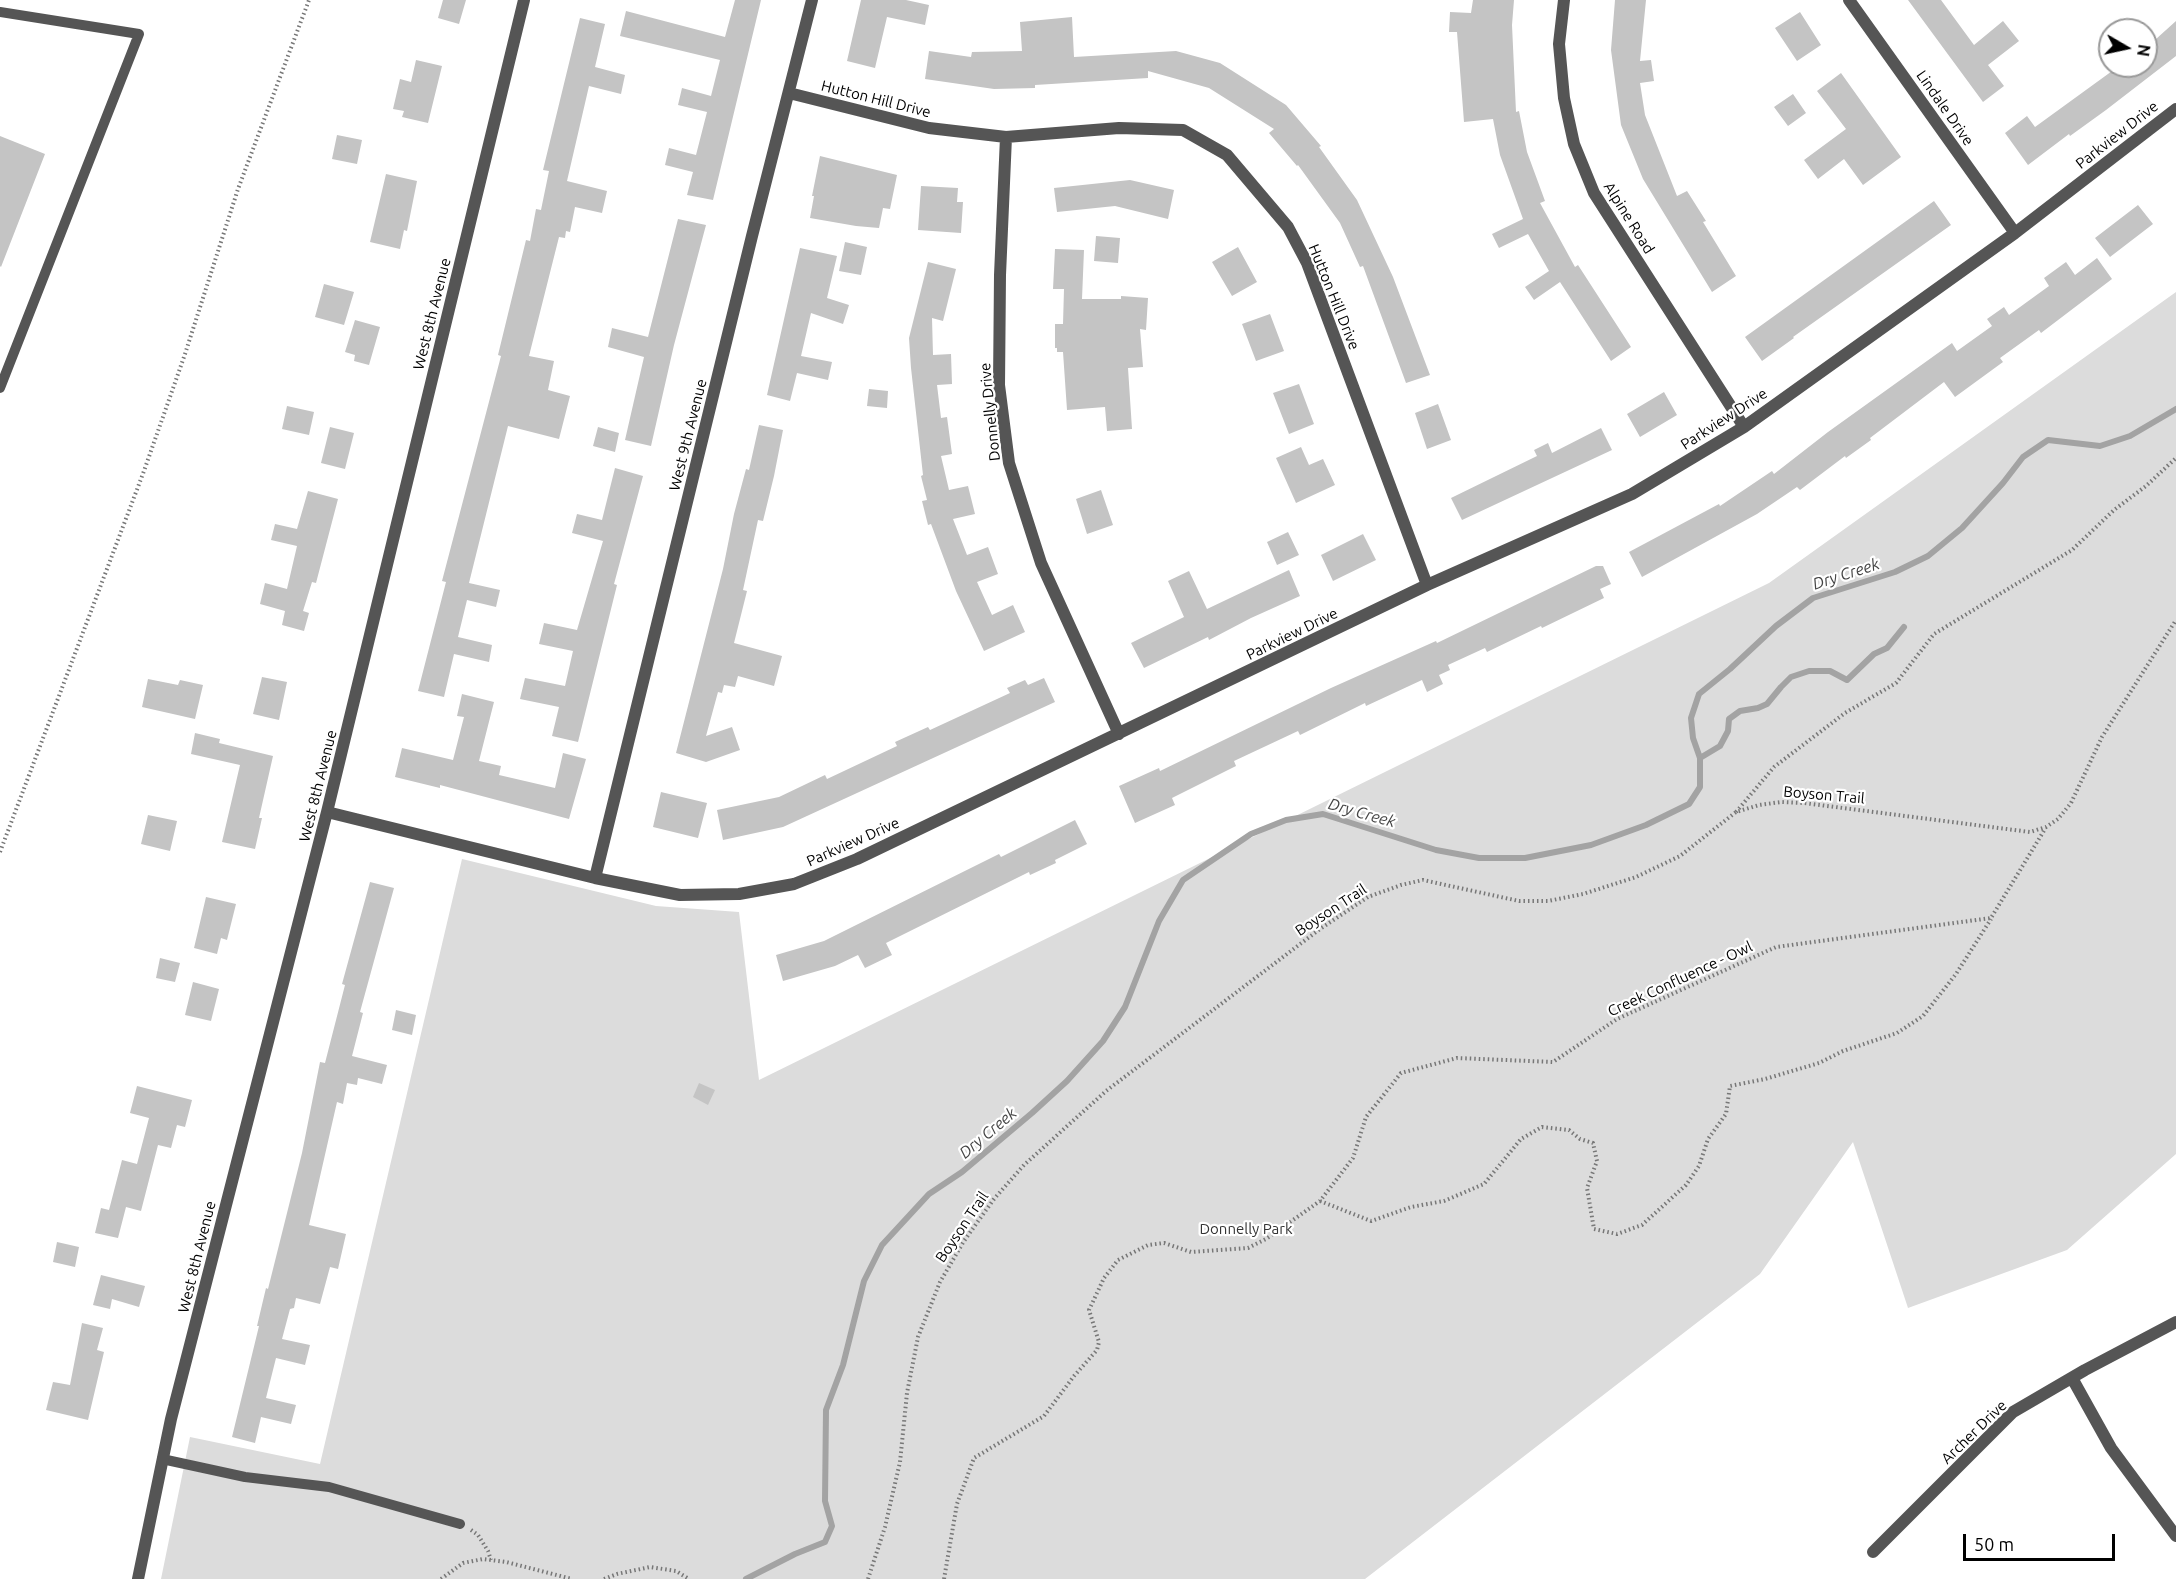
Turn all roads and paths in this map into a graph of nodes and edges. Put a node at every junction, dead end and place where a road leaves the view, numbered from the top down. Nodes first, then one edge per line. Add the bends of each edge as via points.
1 (309, 0) edge
2 (524, 0) edge
3 (812, 0) edge
4 (1564, 0) edge
5 (1849, 0) edge
6 (0, 12) edge
7 (789, 93) junction
8 (2176, 109) edge
9 (1006, 137) junction
10 (2015, 233) junction
11 (0, 388) edge
12 (1744, 427) junction
13 (2176, 458) edge
14 (1427, 585) junction
15 (2176, 620) edge
16 (1119, 734) junction
17 (327, 812) junction
18 (1736, 812) junction
19 (2046, 827) junction
20 (0, 852) edge
21 (595, 878) junction
22 (1991, 918) junction
23 (1320, 1201) junction
24 (2176, 1322) edge
25 (2072, 1378) junction
26 (162, 1459) junction
27 (460, 1524) joint
28 (2176, 1536) edge
29 (1873, 1552) dead end
30 (491, 1560) junction
31 (138, 1579) edge
32 (441, 1579) edge
33 (572, 1579) edge
34 (604, 1579) edge
35 (689, 1579) edge
36 (868, 1579) edge
37 (944, 1579) edge

1 - 20 path via 238,189 144,471
2 - 17 street, West 8th Avenue
3 - 7 street, West 9th Avenue
4 - 12 street, Alpine Road via 1559,44 1564,98 1574,144 1594,193
5 - 10 street, Lindale Drive
6 - 11 lane via 139,34
7 - 9 street, Hutton Hill Drive via 928,128
7 - 21 street, West 9th Avenue
8 - 10 street, Parkview Drive
9 - 14 street, Hutton Hill Drive via 1119,128 1183,130 1227,156 1288,227 1307,262
9 - 16 street, Donnelly Drive via 999,385 1009,462 1041,563
10 - 12 street, Parkview Drive
12 - 14 street, Parkview Drive via 1632,494
13 - 18 path via 2072,550 1934,634 1896,682 1845,713 1774,767
14 - 16 street, Parkview Drive
15 - 19 path via 2102,737 2072,803
16 - 21 street, Parkview Drive via 857,859 794,884 739,894 680,896
17 - 21 street, Parkview Drive
17 - 26 street, West 8th Avenue
18 - 19 path, Boyson Trail via 1781,801 1804,802 2030,832
18 - 36 path, Boyson Trail via 1680,856 1636,878 1583,894 1548,901 1519,901 1423,880 1368,897 1106,1091 1024,1165 994,1199 940,1282 918,1337 900,1462
19 - 22 path
22 - 23 path, Creek Confluence - Owl via 1776,947 1617,1019 1552,1062 1457,1058 1401,1073 1366,1117 1353,1158
22 - 23 path via 1956,974 1923,1016 1897,1033 1819,1063 1730,1086 1726,1114 1708,1139 1699,1166 1686,1185 1642,1225 1617,1234 1594,1228 1587,1188 1597,1161 1593,1143 1569,1130 1542,1127 1521,1139 1484,1184 1444,1201 1371,1221
23 - 37 path, Creek Confluence - Owl via 1248,1248 1191,1252 1164,1243 1148,1245 1118,1260 1104,1278 1089,1310 1099,1342 1097,1350 1044,1416 974,1458 957,1504
24 - 25 street, Archer Drive
25 - 28 street via 2111,1448
25 - 29 street, Archer Drive via 2013,1412
26 - 27 lane via 245,1478 329,1487
26 - 31 street, West 8th Avenue
27 - 30 path via 478,1535
30 - 32 path via 463,1563
30 - 33 path
34 - 35 path via 650,1567 676,1570

